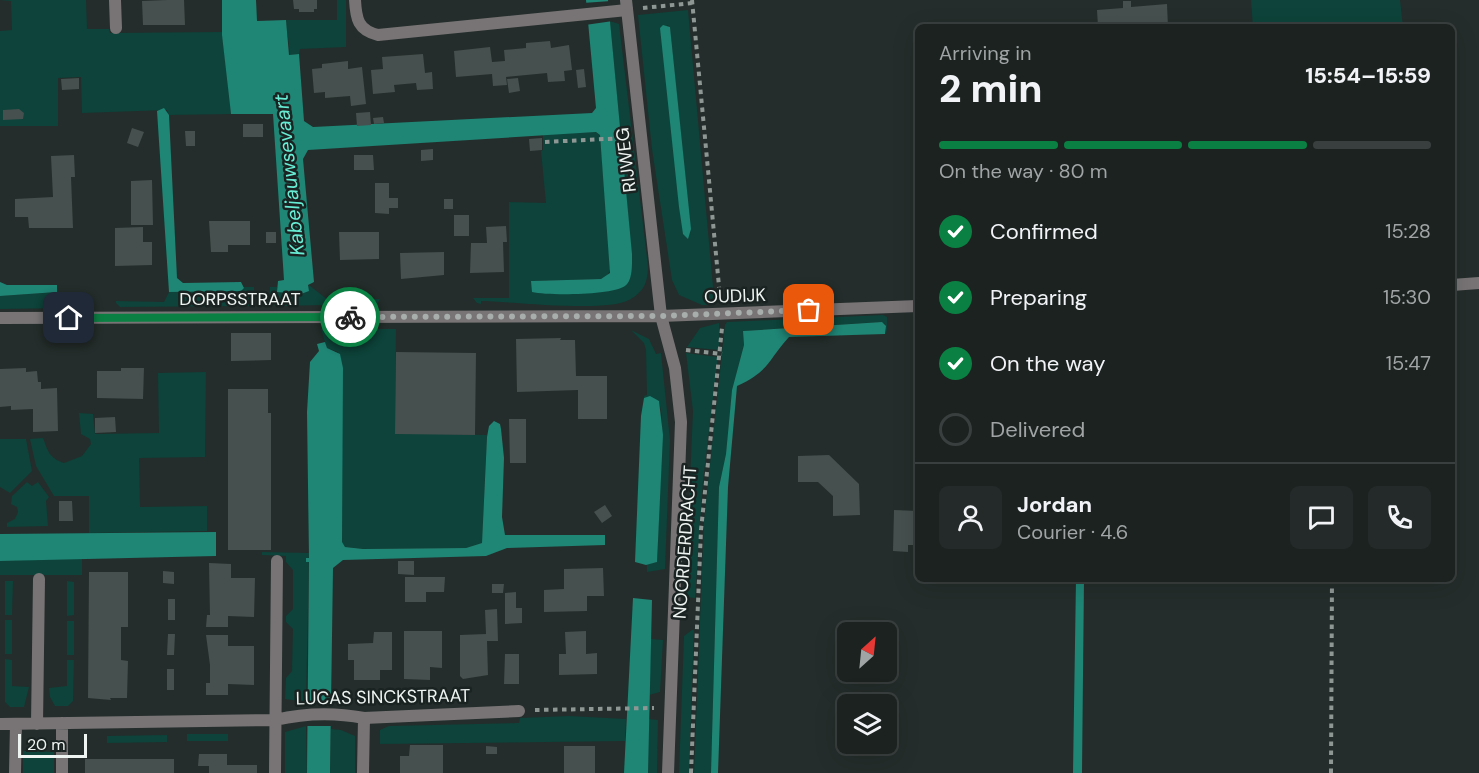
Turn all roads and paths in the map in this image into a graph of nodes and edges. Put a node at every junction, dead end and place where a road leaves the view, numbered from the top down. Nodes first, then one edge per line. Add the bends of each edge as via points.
1 (115, 0) edge
2 (355, 0) edge
3 (693, 1) edge
4 (627, 5) edge
5 (116, 28) dead end
6 (622, 138) dead end
7 (545, 142) dead end
8 (1479, 283) edge
9 (1455, 285) edge
10 (915, 306) edge
11 (721, 314) junction
12 (661, 316) junction
13 (0, 318) edge
14 (277, 561) dead end
15 (39, 579) dead end
16 (1332, 582) edge
17 (660, 708) dead end
18 (519, 711) joint
19 (364, 718) junction
20 (275, 720) junction
21 (62, 723) junction
22 (0, 724) edge
23 (16, 724) junction
24 (37, 724) junction
25 (15, 773) edge
26 (62, 773) edge
27 (275, 773) edge
28 (363, 773) edge
29 (668, 773) edge
30 (691, 773) edge
31 (1331, 773) edge

1 - 5 street
2 - 4 street via 360,26 378,35 612,10
3 - 4 path
3 - 11 path
4 - 12 street, RIJWEG
6 - 7 path
8 - 9 street
10 - 11 street, OUDIJK
11 - 12 street, OUDIJK
11 - 30 path, NOORDERDRACHT via 722,354 701,530
12 - 13 street, DORPSSTRAAT
12 - 29 street, NOORDERDRACHT via 675,368 681,422
14 - 20 street
15 - 24 street
16 - 31 path
17 - 18 path
18 - 19 street, LUCAS SINCKSTRAAT
19 - 20 street, LUCAS SINCKSTRAAT via 339,713 301,714
19 - 28 street
20 - 21 street, LUCAS SINCKSTRAAT
20 - 27 street
21 - 24 street, LUCAS SINCKSTRAAT
21 - 26 street
22 - 23 street, LUCAS SINCKSTRAAT
23 - 24 street, LUCAS SINCKSTRAAT
23 - 25 street

